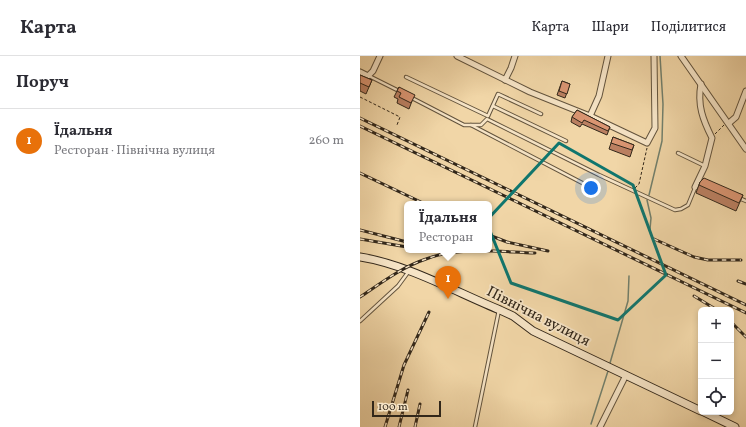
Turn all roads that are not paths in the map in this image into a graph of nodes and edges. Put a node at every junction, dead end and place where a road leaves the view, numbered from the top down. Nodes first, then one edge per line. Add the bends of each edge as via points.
1 (380, 56) edge
2 (457, 56) edge
3 (514, 56) edge
4 (608, 56) edge
5 (654, 56) edge
6 (681, 56) edge
7 (360, 72) edge
8 (368, 76) junction
9 (406, 77) dead end
10 (505, 80) junction
11 (701, 84) junction
12 (746, 91) edge
13 (402, 93) edge
14 (409, 96) edge
15 (493, 106) junction
16 (541, 114) dead end
17 (590, 116) junction
18 (487, 118) junction
19 (729, 123) junction
20 (470, 125) junction
21 (566, 141) dead end
22 (746, 149) edge
23 (678, 153) dead end
24 (705, 166) junction
25 (701, 183) edge
26 (590, 187) dead end
27 (695, 187) junction
28 (735, 196) edge
29 (746, 201) edge
30 (360, 257) edge
31 (409, 271) junction
32 (500, 310) junction
33 (360, 321) edge
34 (626, 375) junction
35 (698, 409) edge
36 (710, 415) edge
37 (475, 427) edge
38 (600, 427) edge
39 (735, 427) edge

1 - 8 street
2 - 10 street
3 - 10 street via 512,68
4 - 17 street via 599,96
5 - 17 street via 655,128 648,143
6 - 11 street
7 - 8 street
8 - 13 lane
9 - 18 lane
10 - 17 street
11 - 19 street
11 - 24 street via 698,98 702,119 712,138
12 - 19 street via 736,117
14 - 20 lane via 464,125
15 - 16 lane via 498,94
15 - 18 lane
15 - 21 lane
18 - 20 lane via 481,125
18 - 27 lane via 675,210 688,205
19 - 22 street
20 - 26 lane
23 - 24 lane
24 - 27 street
25 - 27 lane
28 - 29 lane
30 - 31 street, Північна вулиця via 378,260
31 - 32 street, Північна вулиця
31 - 33 lane via 398,286
32 - 34 street, Північна вулиця via 533,331
32 - 37 lane
34 - 35 street, Північна вулиця
34 - 38 street
36 - 39 street, Північна вулиця

